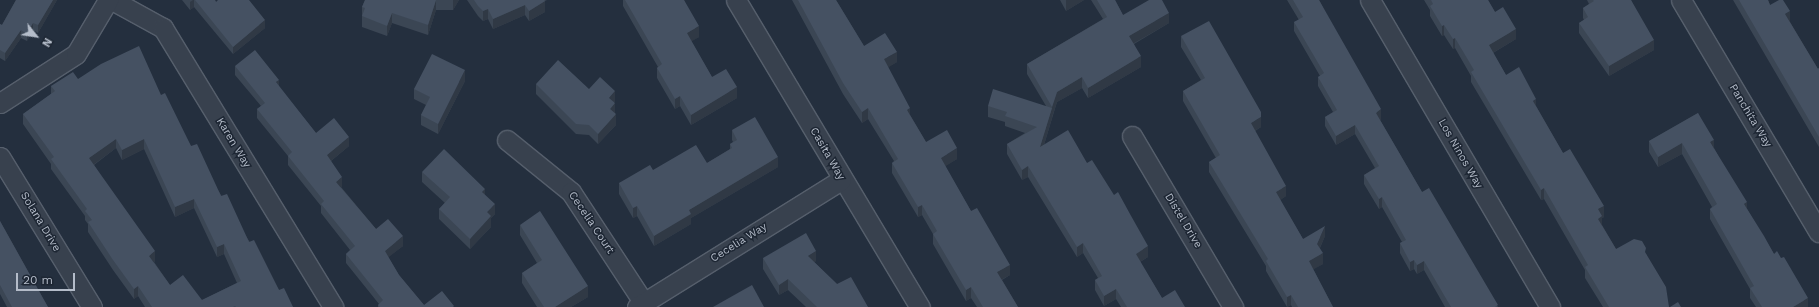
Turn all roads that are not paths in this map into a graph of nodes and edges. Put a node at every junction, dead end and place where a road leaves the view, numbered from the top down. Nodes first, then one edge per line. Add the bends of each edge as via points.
1 (108, 0) edge
2 (112, 0) edge
3 (736, 0) edge
4 (1370, 0) edge
5 (1681, 0) edge
6 (0, 103) edge
7 (1132, 136) dead end
8 (507, 140) dead end
9 (0, 157) edge
10 (841, 180) junction
11 (1819, 232) edge
12 (641, 305) edge
13 (92, 307) edge
14 (333, 307) edge
15 (920, 307) edge
16 (1233, 307) edge
17 (1550, 307) edge

1 - 6 street via 76,54
2 - 14 street, Karen Way via 164,28
3 - 10 street, Casita Way
4 - 17 street, Los Ninos Way
5 - 11 street, Panchita Way
7 - 16 street, Distel Drive
8 - 12 street, Cecelia Court via 571,192
9 - 13 street, Solana Drive
10 - 12 street, Cecelia Way
10 - 15 street, Casita Way

